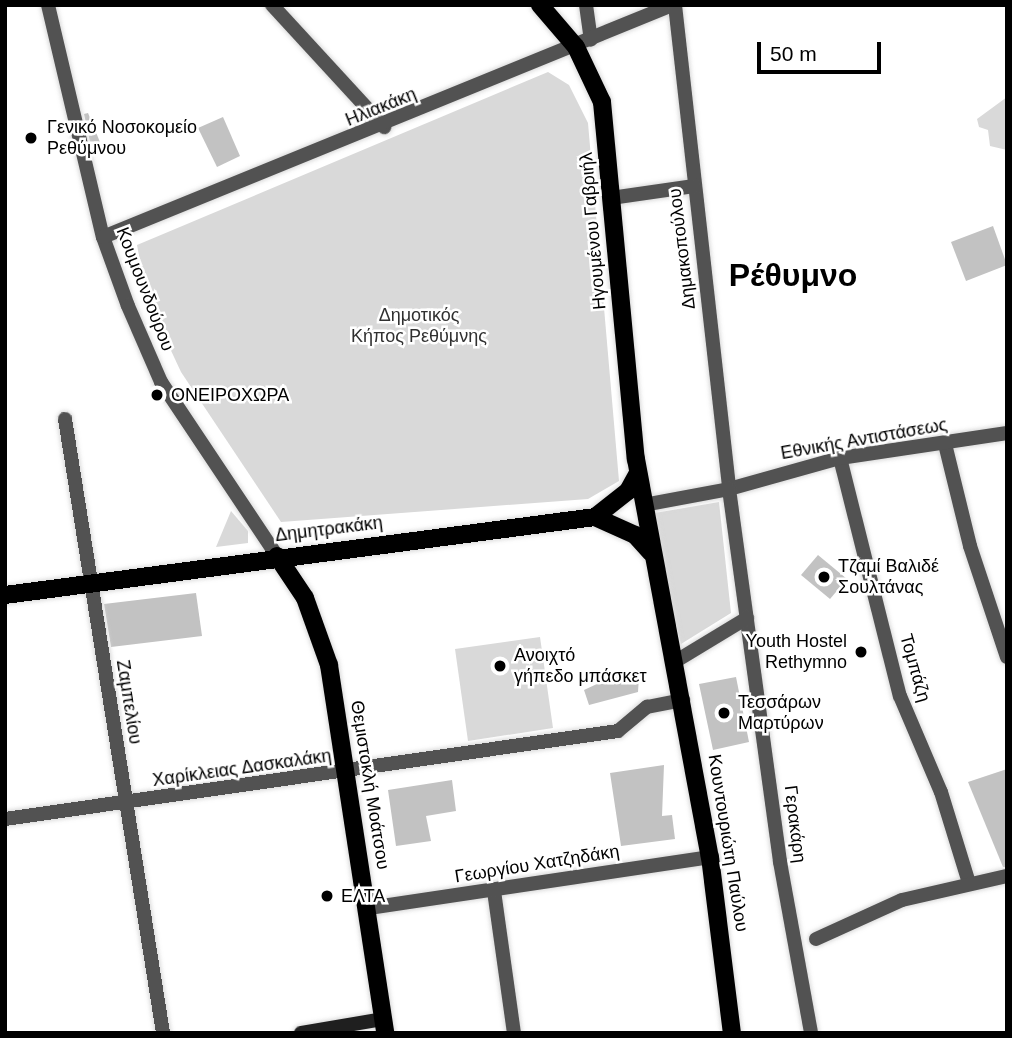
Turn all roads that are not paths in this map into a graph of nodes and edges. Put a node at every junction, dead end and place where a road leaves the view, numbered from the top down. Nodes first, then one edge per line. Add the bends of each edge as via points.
1 (48, 5) edge
2 (272, 5) edge
3 (540, 5) edge
4 (586, 5) edge
5 (674, 5) edge
6 (583, 43) junction
7 (384, 127) junction
8 (694, 186) junction
9 (611, 198) junction
10 (103, 237) junction
11 (65, 419) dead end
12 (1007, 433) edge
13 (945, 444) junction
14 (840, 458) junction
15 (638, 473) junction
16 (729, 489) junction
17 (643, 505) junction
18 (595, 517) junction
19 (651, 553) junction
20 (277, 556) junction
21 (91, 585) junction
22 (5, 595) edge
23 (747, 618) junction
24 (1007, 657) edge
25 (676, 661) junction
26 (683, 700) junction
27 (346, 772) junction
28 (126, 804) junction
29 (5, 820) edge
30 (710, 857) junction
31 (1007, 876) edge
32 (969, 883) junction
33 (494, 891) junction
34 (369, 908) junction
35 (816, 939) dead end
36 (384, 1026) edge
37 (163, 1033) edge
38 (301, 1033) edge
39 (514, 1033) edge
40 (732, 1033) edge
41 (811, 1033) edge

1 - 10 street, Κουμουνδούρου
2 - 7 street
3 - 6 main road, Ηγουμένου Γαβριήλ
4 - 6 street
5 - 6 street, Ηλιακάκη
5 - 8 street, Δημακοπούλου
6 - 7 street, Ηλιακάκη
6 - 9 main road, Ηγουμένου Γαβριήλ via 602,102
7 - 10 street, Ηλιακάκη
8 - 9 street
8 - 16 street, Δημακοπούλου
9 - 15 main road, Ηγουμένου Γαβριήλ
10 - 20 street, Κουμουνδούρου via 161,382
11 - 21 street, Ζαμπελίου
12 - 13 street, Εθνικής Αντιστάσεως
13 - 14 street, Εθνικής Αντιστάσεως
13 - 24 street via 970,546
14 - 16 street, Εθνικής Αντιστάσεως
14 - 32 street, Τομπάζη via 900,695 941,792
15 - 17 main road
15 - 18 main road via 628,491
16 - 17 street
16 - 23 street
17 - 19 main road
18 - 19 main road via 635,535
18 - 20 main road, Δημητρακάκη
19 - 25 main road
20 - 21 main road, Δημητρακάκη
20 - 27 main road, Θεμιστοκλή Μοάτσου via 305,598 325,654
21 - 22 main road, Δημητρακάκη
21 - 28 street, Ζαμπελίου
23 - 25 street
23 - 41 street, Γερακάρη via 780,862
25 - 26 main road, Κουντουριώτη Παύλου
26 - 27 street, Χαρίκλειας Δασκαλάκη via 647,708 618,731
26 - 30 main road, Κουντουριώτη Παύλου
27 - 28 street, Χαρίκλειας Δασκαλάκη
27 - 34 main road, Θεμιστοκλή Μοάτσου
28 - 29 street, Χαρίκλειας Δασκαλάκη
28 - 37 street, Ζαμπελίου
30 - 33 street, Γεωργίου Χατζηδάκη
30 - 40 main road, Κουντουριώτη Παύλου
31 - 32 street
32 - 35 street via 902,900
33 - 34 street, Γεωργίου Χατζηδάκη
33 - 39 street
34 - 36 main road, Θεμιστοκλή Μοάτσου
36 - 38 main road

